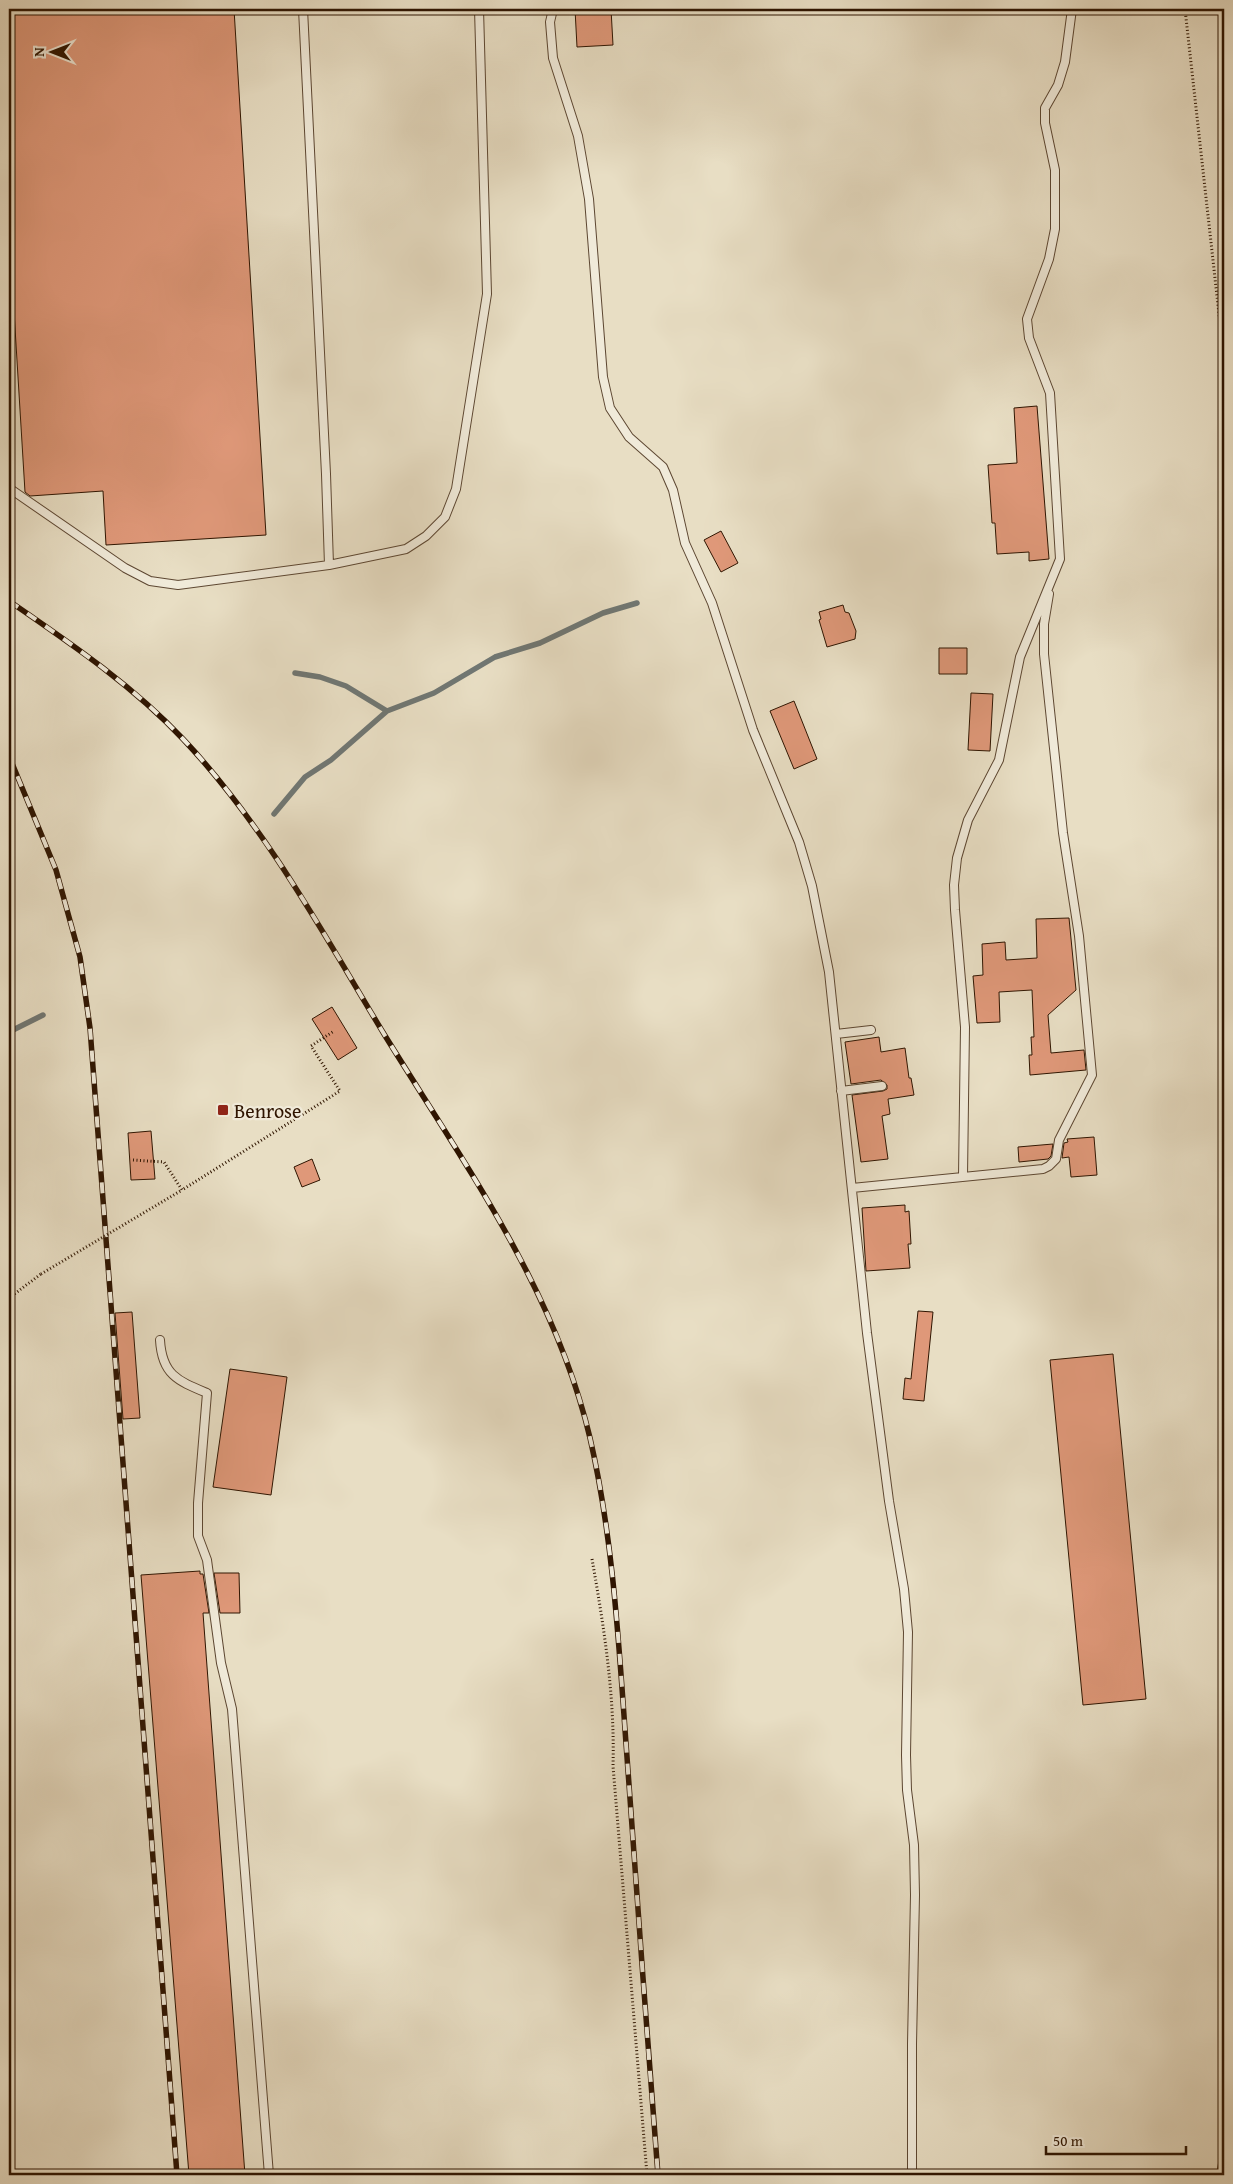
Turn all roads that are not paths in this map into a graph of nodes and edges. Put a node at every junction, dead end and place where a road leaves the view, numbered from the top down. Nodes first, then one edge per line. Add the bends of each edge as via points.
1 (303, 9) edge
2 (479, 9) edge
3 (552, 9) edge
4 (1072, 9) edge
5 (9, 464) edge
6 (10, 489) edge
7 (329, 565) junction
8 (1051, 582) junction
9 (871, 1030) dead end
10 (836, 1034) junction
11 (882, 1086) dead end
12 (841, 1090) junction
13 (963, 1176) junction
14 (852, 1188) junction
15 (160, 1340) dead end
16 (269, 2175) edge
17 (912, 2175) edge

1 - 7 lane
2 - 7 lane via 487,294 456,489 445,517 426,536 406,549
3 - 10 lane via 550,22 554,58 578,136 589,199 603,377 610,408 629,438 663,467 673,490 685,543 712,603 753,730 802,851 827,963
4 - 8 lane via 1065,62 1058,85 1045,108 1055,170 1055,229 1049,259 1027,319 1029,338 1050,393 1060,560
5 - 6 lane
6 - 7 lane via 125,568 150,581 178,585
8 - 13 lane via 1020,657 999,760 968,820 957,858 955,910 965,1027
8 - 13 lane via 1044,624 1044,663 1062,824 1078,928 1092,1075 1059,1140 1056,1158 1049,1166 1032,1171
9 - 10 lane
10 - 12 lane
11 - 12 lane
12 - 14 lane
13 - 14 lane
14 - 17 lane via 876,1411 908,1632 906,1755 915,1895
15 - 16 lane via 161,1357 168,1372 207,1393 198,1536 207,1560 221,1663 232,1709

